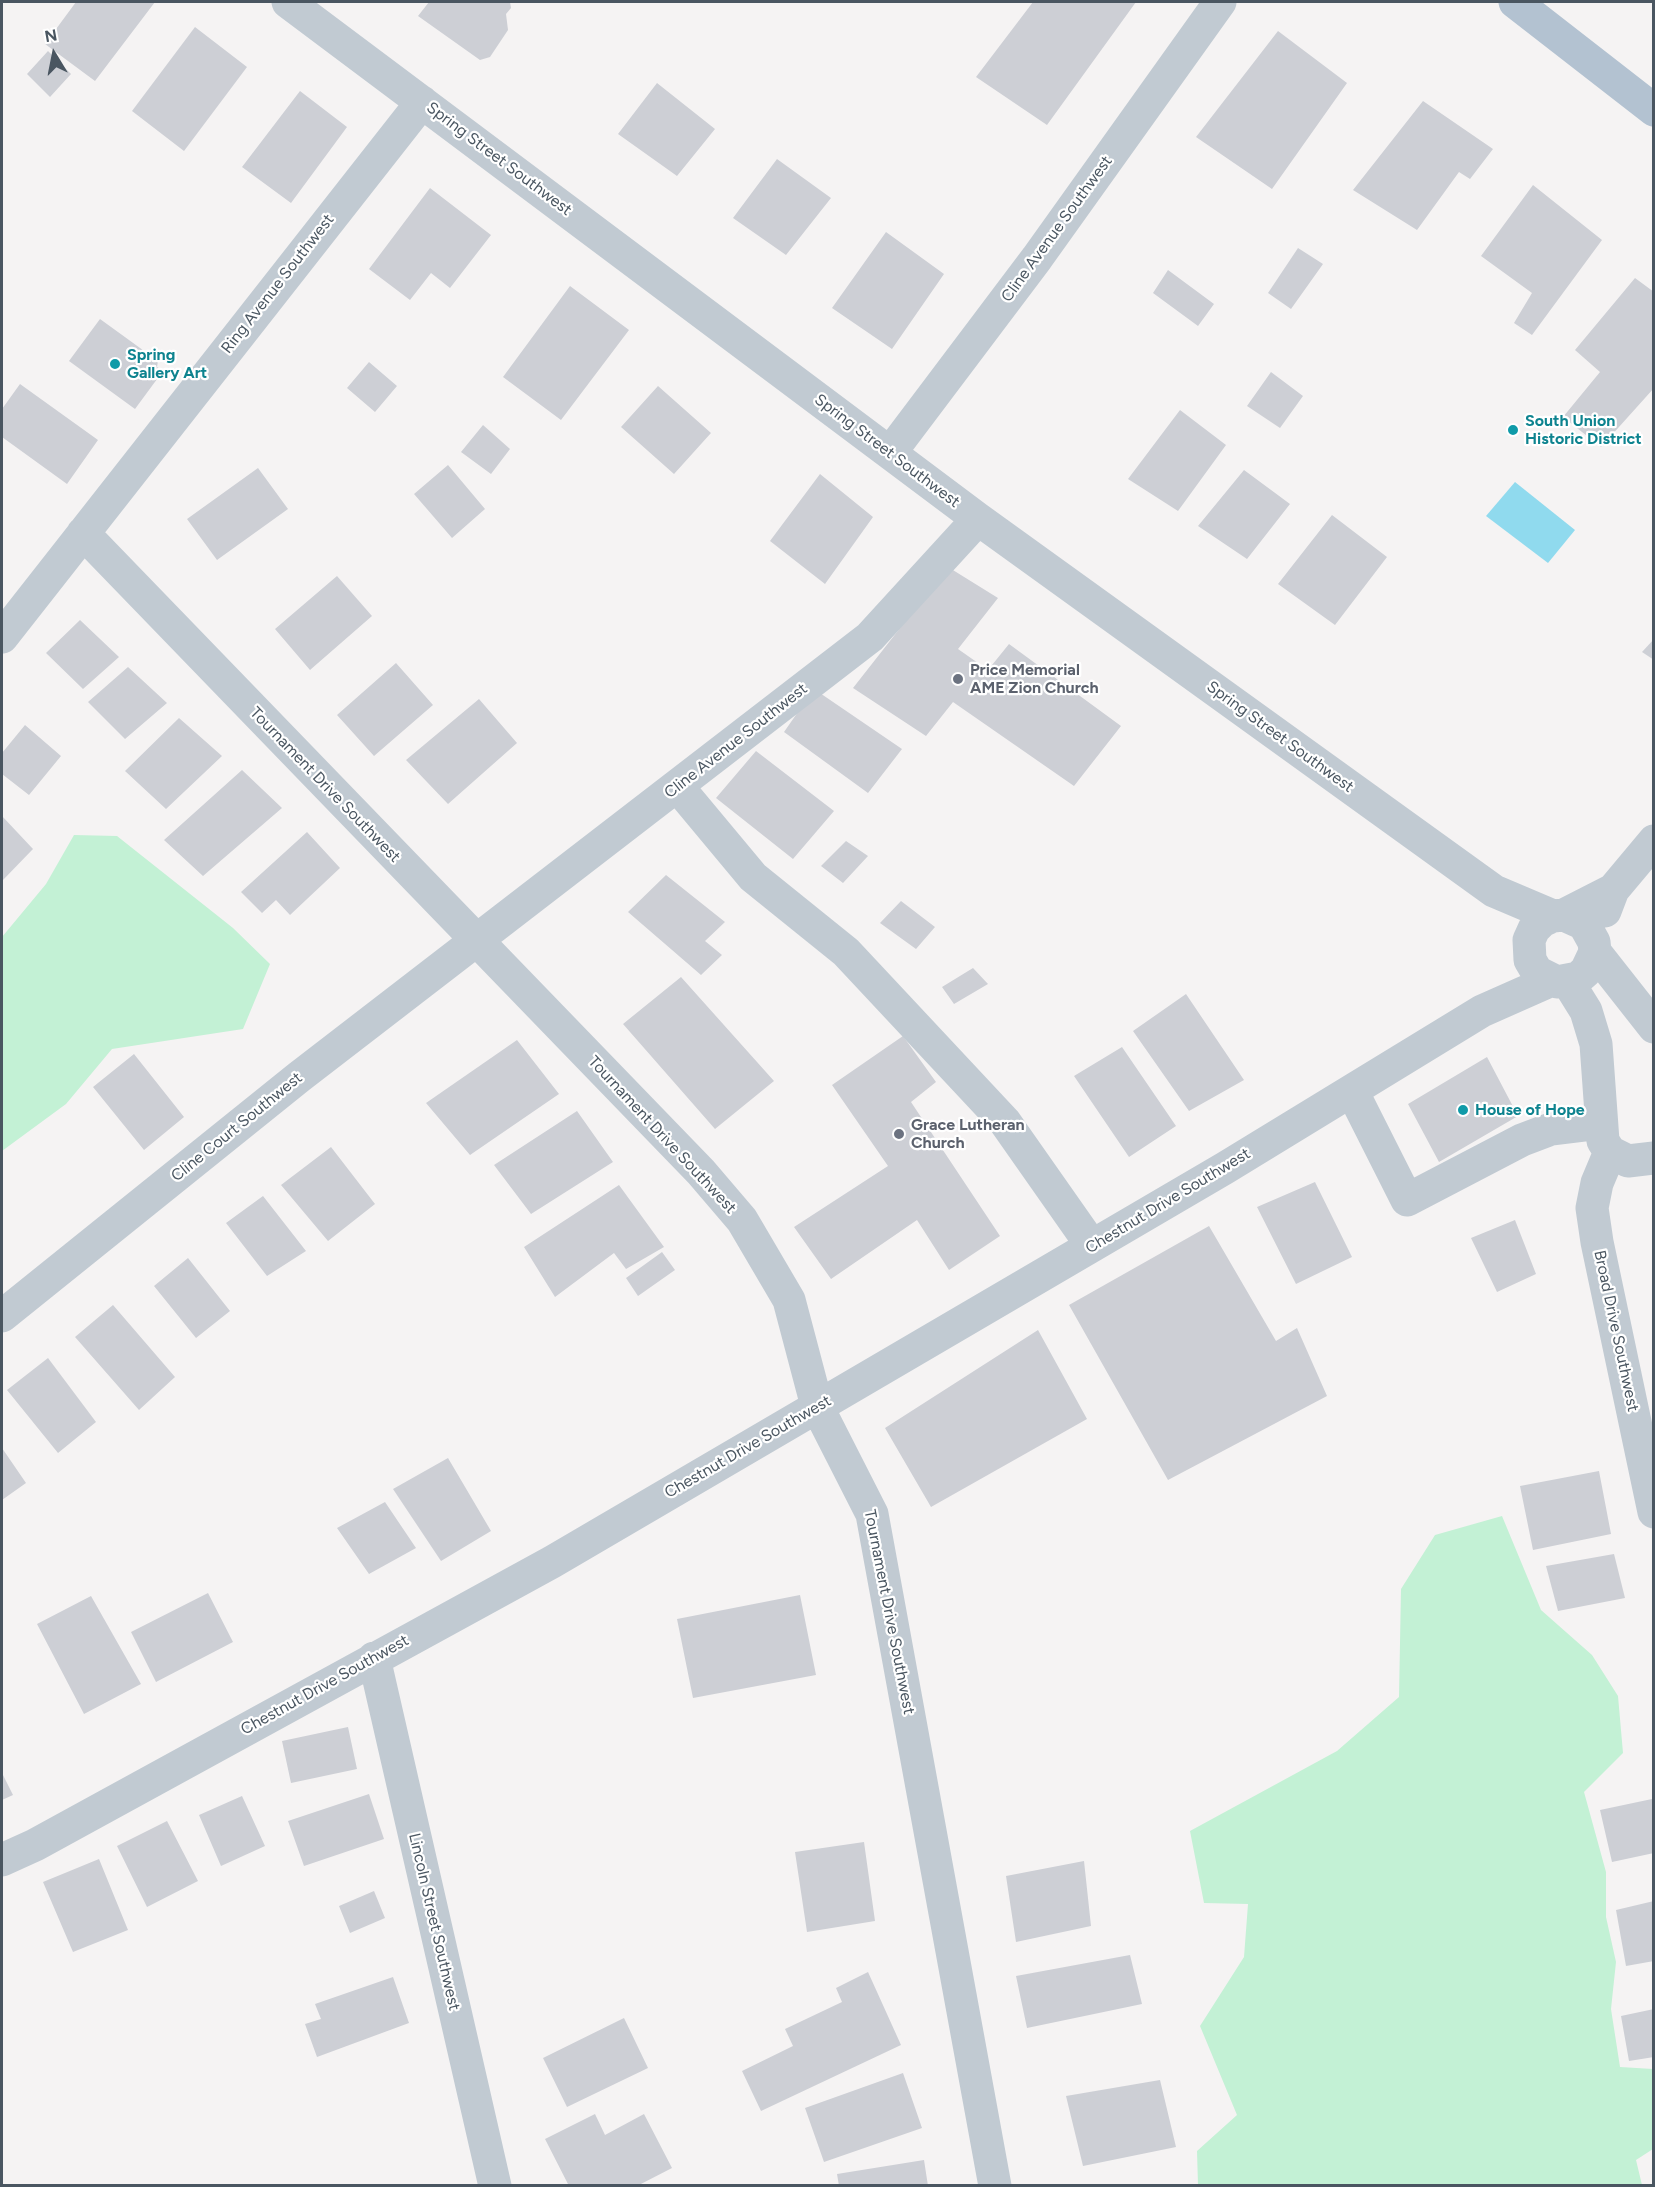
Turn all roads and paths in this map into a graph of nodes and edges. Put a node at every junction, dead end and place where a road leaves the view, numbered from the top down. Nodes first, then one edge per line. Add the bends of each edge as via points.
1 (288, 2) edge
2 (1220, 2) edge
3 (1515, 2) edge
4 (422, 102) junction
5 (1653, 110) edge
6 (890, 453) junction
7 (978, 519) junction
8 (83, 533) junction
9 (2, 637) edge
10 (678, 787) junction
11 (1653, 842) edge
12 (1613, 890) junction
13 (1494, 891) junction
14 (1559, 916) junction
15 (476, 942) junction
16 (1594, 947) junction
17 (1544, 968) junction
18 (1653, 1027) edge
19 (1352, 1091) junction
20 (1605, 1138) junction
21 (1653, 1158) edge
22 (1092, 1246) junction
23 (2, 1316) edge
24 (817, 1406) junction
25 (1653, 1512) edge
26 (374, 1658) junction
27 (2, 1860) edge
28 (495, 2186) edge
29 (995, 2186) edge

1 - 4 street, Spring Street Southwest
2 - 6 street, Cline Avenue Southwest via 1037,258
3 - 5 main road
4 - 6 street, Spring Street Southwest
4 - 8 street, Ring Avenue Southwest
6 - 7 street, Spring Street Southwest
7 - 10 street, Cline Avenue Southwest via 870,637
7 - 13 street, Spring Street Southwest
8 - 9 street, Ring Avenue Southwest
8 - 15 street, Tournament Drive Southwest
10 - 15 street, Cline Avenue Southwest
10 - 22 street via 753,877 846,952 1005,1122
11 - 12 street
12 - 14 street
12 - 16 street
13 - 14 street, Spring Street Southwest
13 - 17 street, Spring Street Southwest
14 - 16 street via 1584,924
14 - 17 street via 1534,929 1529,940
15 - 23 street, Cline Court Southwest via 299,1077
15 - 24 street, Tournament Drive Southwest via 701,1172 742,1220 789,1300
16 - 17 street via 1586,971
16 - 18 street
17 - 19 street, Chestnut Drive Southwest
17 - 20 street, Broad Drive Southwest via 1586,1011 1596,1044
19 - 20 street via 1407,1200 1551,1129
19 - 22 street, Chestnut Drive Southwest
20 - 21 street via 1628,1161
20 - 25 street, Broad Drive Southwest via 1592,1208
22 - 24 street, Chestnut Drive Southwest
24 - 26 street, Chestnut Drive Southwest via 552,1562
24 - 29 street, Tournament Drive Southwest via 872,1514
26 - 27 street, Chestnut Drive Southwest
26 - 28 street, Lincoln Street Southwest

